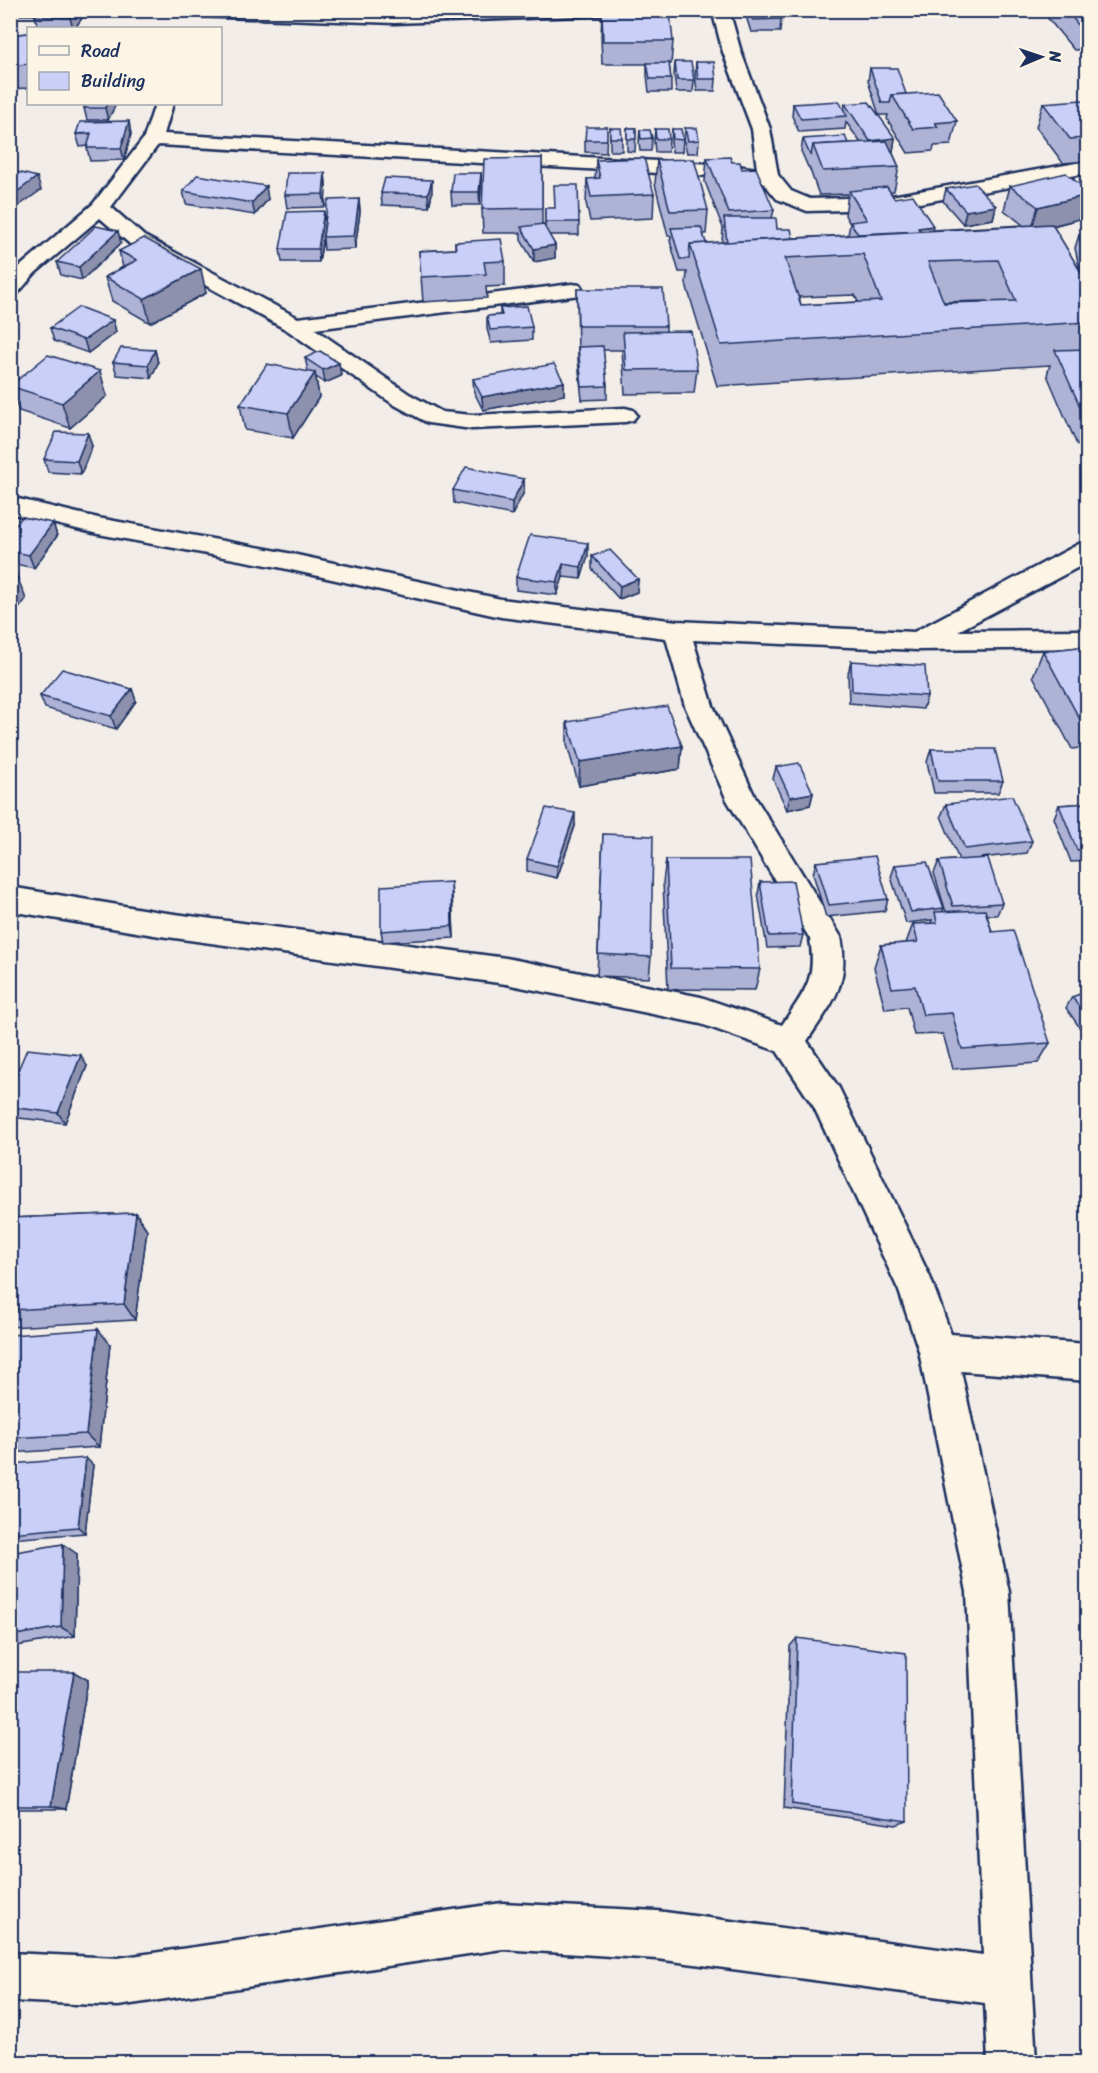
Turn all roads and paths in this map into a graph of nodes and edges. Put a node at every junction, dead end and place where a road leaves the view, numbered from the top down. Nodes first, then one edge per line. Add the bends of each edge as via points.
1 (606, 10) edge
2 (720, 10) edge
3 (193, 11) edge
4 (187, 27) edge
5 (164, 105) edge
6 (153, 139) junction
7 (1088, 167) edge
8 (768, 176) junction
9 (100, 208) junction
10 (10, 288) edge
11 (572, 290) dead end
12 (295, 326) junction
13 (625, 415) dead end
14 (10, 505) edge
15 (1088, 550) edge
16 (677, 630) junction
17 (1088, 639) edge
18 (918, 641) junction
19 (10, 899) edge
20 (789, 1041) junction
21 (938, 1351) junction
22 (1088, 1363) edge
23 (10, 1977) edge
24 (1008, 1982) junction
25 (1012, 2062) edge

1 - 3 street via 395,18
2 - 8 street via 761,129
3 - 4 street
5 - 6 street
6 - 8 street
6 - 9 street
7 - 8 street via 886,203 846,206 807,205 784,195
9 - 10 street
9 - 12 street via 137,240
11 - 12 street
12 - 13 street via 401,399 436,418 472,422
14 - 16 street via 501,608
15 - 18 street
16 - 18 street
16 - 20 street via 699,706 742,800 825,937 831,959 825,989
17 - 18 street
19 - 20 street via 160,924 506,971 701,1011
20 - 21 street via 827,1098 917,1288
21 - 22 street
21 - 24 street via 988,1592
23 - 24 street via 118,1982 502,1926 657,1935
24 - 25 street

